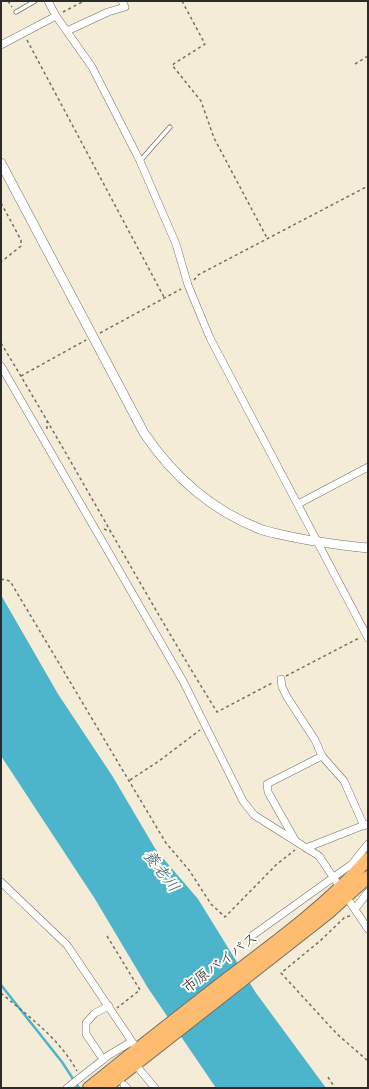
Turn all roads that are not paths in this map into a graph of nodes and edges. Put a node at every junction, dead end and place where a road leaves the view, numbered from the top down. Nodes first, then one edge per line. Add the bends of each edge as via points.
1 (35, 1) edge
2 (48, 1) edge
3 (122, 1) edge
4 (16, 12) road end
5 (56, 16) junction
6 (66, 32) junction
7 (1, 45) edge
8 (170, 126) dead end
9 (140, 161) junction
10 (1, 163) edge
11 (1, 366) edge
12 (368, 467) edge
13 (298, 504) junction
14 (316, 543) junction
15 (368, 548) edge
16 (367, 636) edge
17 (281, 679) road end
18 (322, 756) junction
19 (366, 825) edge
20 (368, 844) edge
21 (301, 846) junction
22 (368, 859) edge
23 (368, 877) edge
24 (334, 878) junction
25 (1, 882) edge
26 (368, 892) edge
27 (344, 893) junction
28 (356, 912) junction
29 (368, 929) edge
30 (249, 938) dead end
31 (110, 1009) junction
32 (152, 1043) junction
33 (134, 1045) junction
34 (100, 1054) dead end
35 (135, 1064) junction
36 (67, 1088) edge
37 (89, 1088) edge
38 (105, 1088) edge
39 (155, 1088) edge

1 - 4 lane
2 - 5 street
3 - 6 street via 125,7 108,12
5 - 6 street
5 - 7 street
6 - 9 street via 92,67
8 - 9 lane
9 - 13 street via 176,244 188,285 210,338
10 - 14 street via 144,433 158,454 174,472 221,510 260,530
11 - 21 street via 183,681 243,801 254,815
12 - 13 street
13 - 14 street
14 - 15 street
14 - 16 street
17 - 18 street via 287,697 315,740
18 - 19 street via 344,781
18 - 21 street via 267,784 268,792
19 - 21 street
20 - 24 street via 352,864
21 - 24 street via 319,856
22 - 27 highway, 市原バイパス
23 - 27 highway, 市原バイパス
24 - 27 street
24 - 30 street
25 - 31 street via 67,945
26 - 28 street
27 - 28 street
27 - 32 highway, 市原バイパス
28 - 29 street
31 - 33 street
31 - 34 street via 95,1013 86,1023 86,1034
32 - 33 highway, 市原バイパス
32 - 35 highway, 市原バイパス
33 - 36 street via 109,1055
33 - 37 highway, 市原バイパス
35 - 38 highway, 市原バイパス
35 - 39 street

